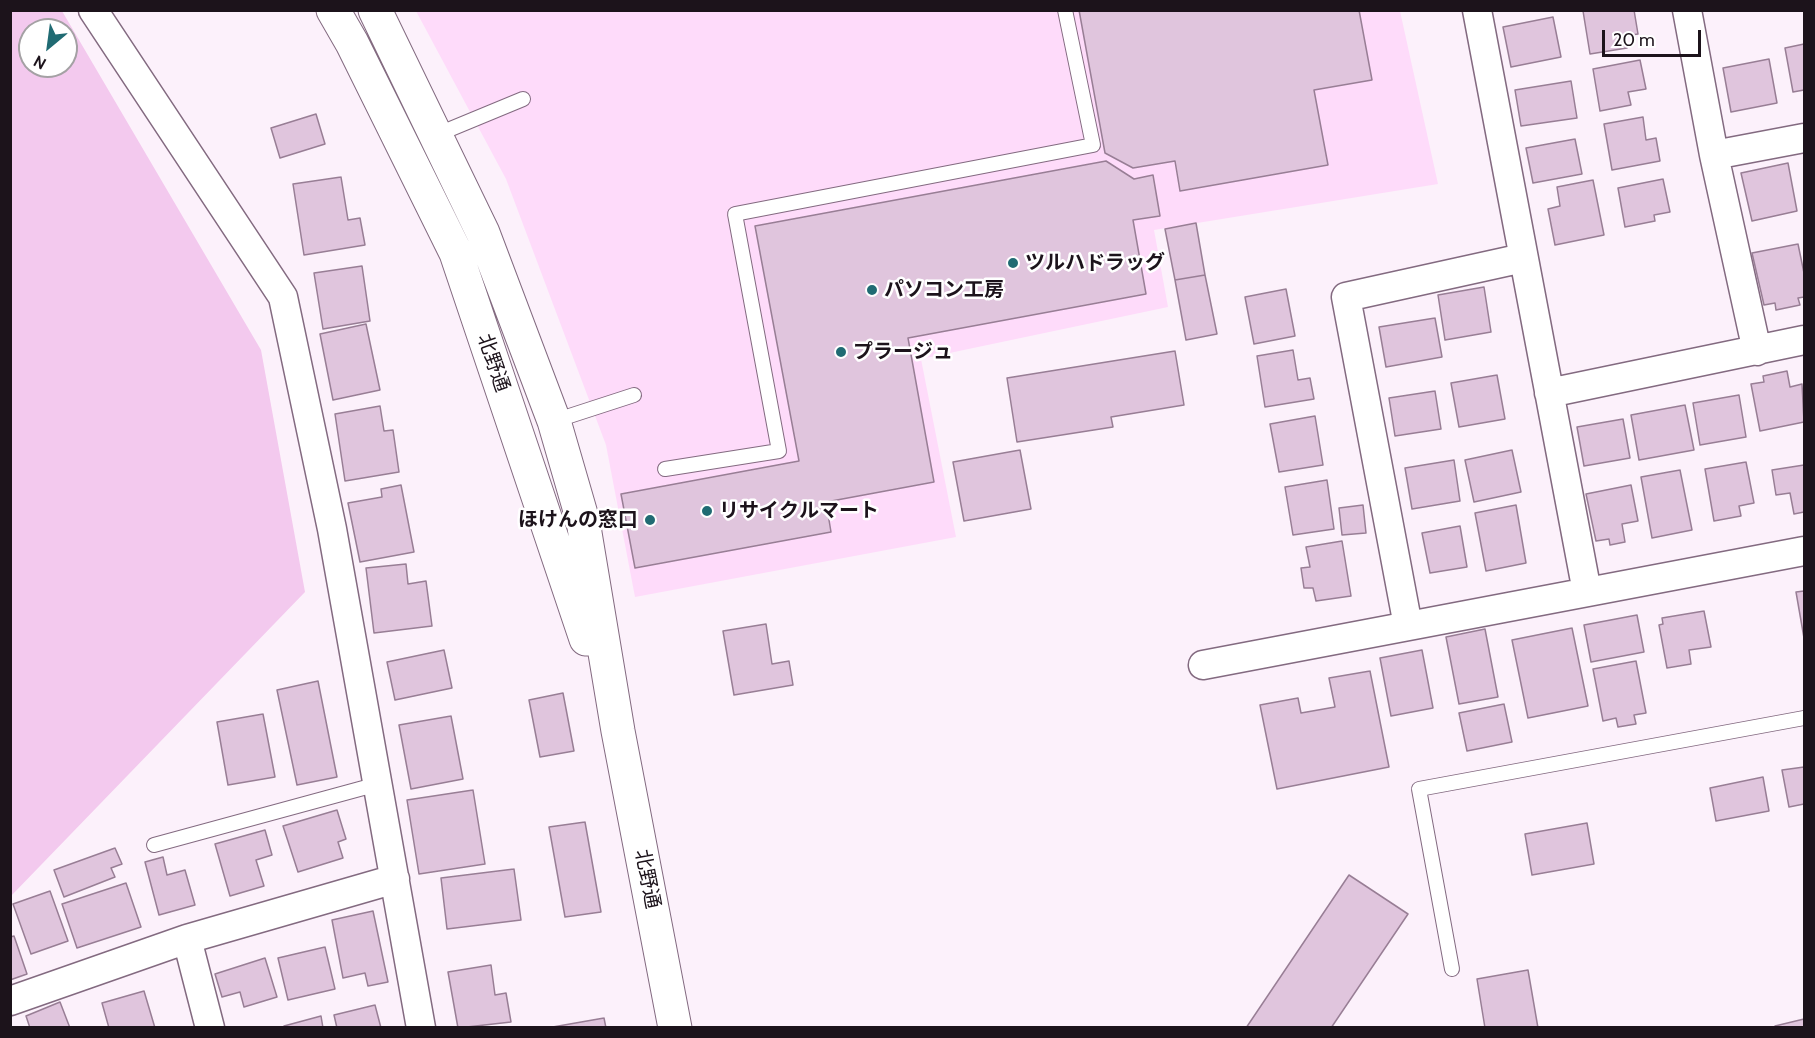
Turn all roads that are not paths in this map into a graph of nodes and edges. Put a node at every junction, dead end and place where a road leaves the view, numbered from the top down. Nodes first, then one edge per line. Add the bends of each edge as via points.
1 (93, 10) edge
2 (333, 10) edge
3 (375, 10) edge
4 (1065, 10) edge
5 (1477, 10) edge
6 (1687, 10) edge
7 (523, 99) dead end
8 (435, 135) junction
9 (1804, 138) edge
10 (1714, 155) junction
11 (1523, 258) junction
12 (1804, 340) edge
13 (1757, 351) junction
14 (1549, 393) junction
15 (634, 395) dead end
16 (554, 421) junction
17 (665, 469) dead end
18 (1804, 551) edge
19 (1587, 592) junction
20 (1408, 626) junction
21 (1203, 665) dead end
22 (1804, 718) edge
23 (618, 731) junction
24 (378, 784) junction
25 (154, 845) dead end
26 (395, 879) junction
27 (187, 939) junction
28 (1452, 969) dead end
29 (10, 1002) edge
30 (210, 1028) edge
31 (421, 1028) edge
32 (675, 1028) edge

1 - 24 street via 283,297 332,529
2 - 23 street, 北野通 via 456,253
3 - 8 street, 北野通
4 - 17 lane via 1093,145 735,214 779,451
5 - 11 street
6 - 10 street
7 - 8 lane
8 - 16 street, 北野通 via 483,233
9 - 10 street
10 - 13 street
11 - 14 street
11 - 20 street via 1346,297
12 - 13 street
13 - 14 street
14 - 19 street
15 - 16 lane
16 - 23 street, 北野通 via 583,521
18 - 19 street
19 - 20 street
20 - 21 street
22 - 28 lane via 1419,789
23 - 32 street, 北野通
24 - 25 lane
24 - 26 street
26 - 27 street
26 - 31 street
27 - 29 street
27 - 30 street

